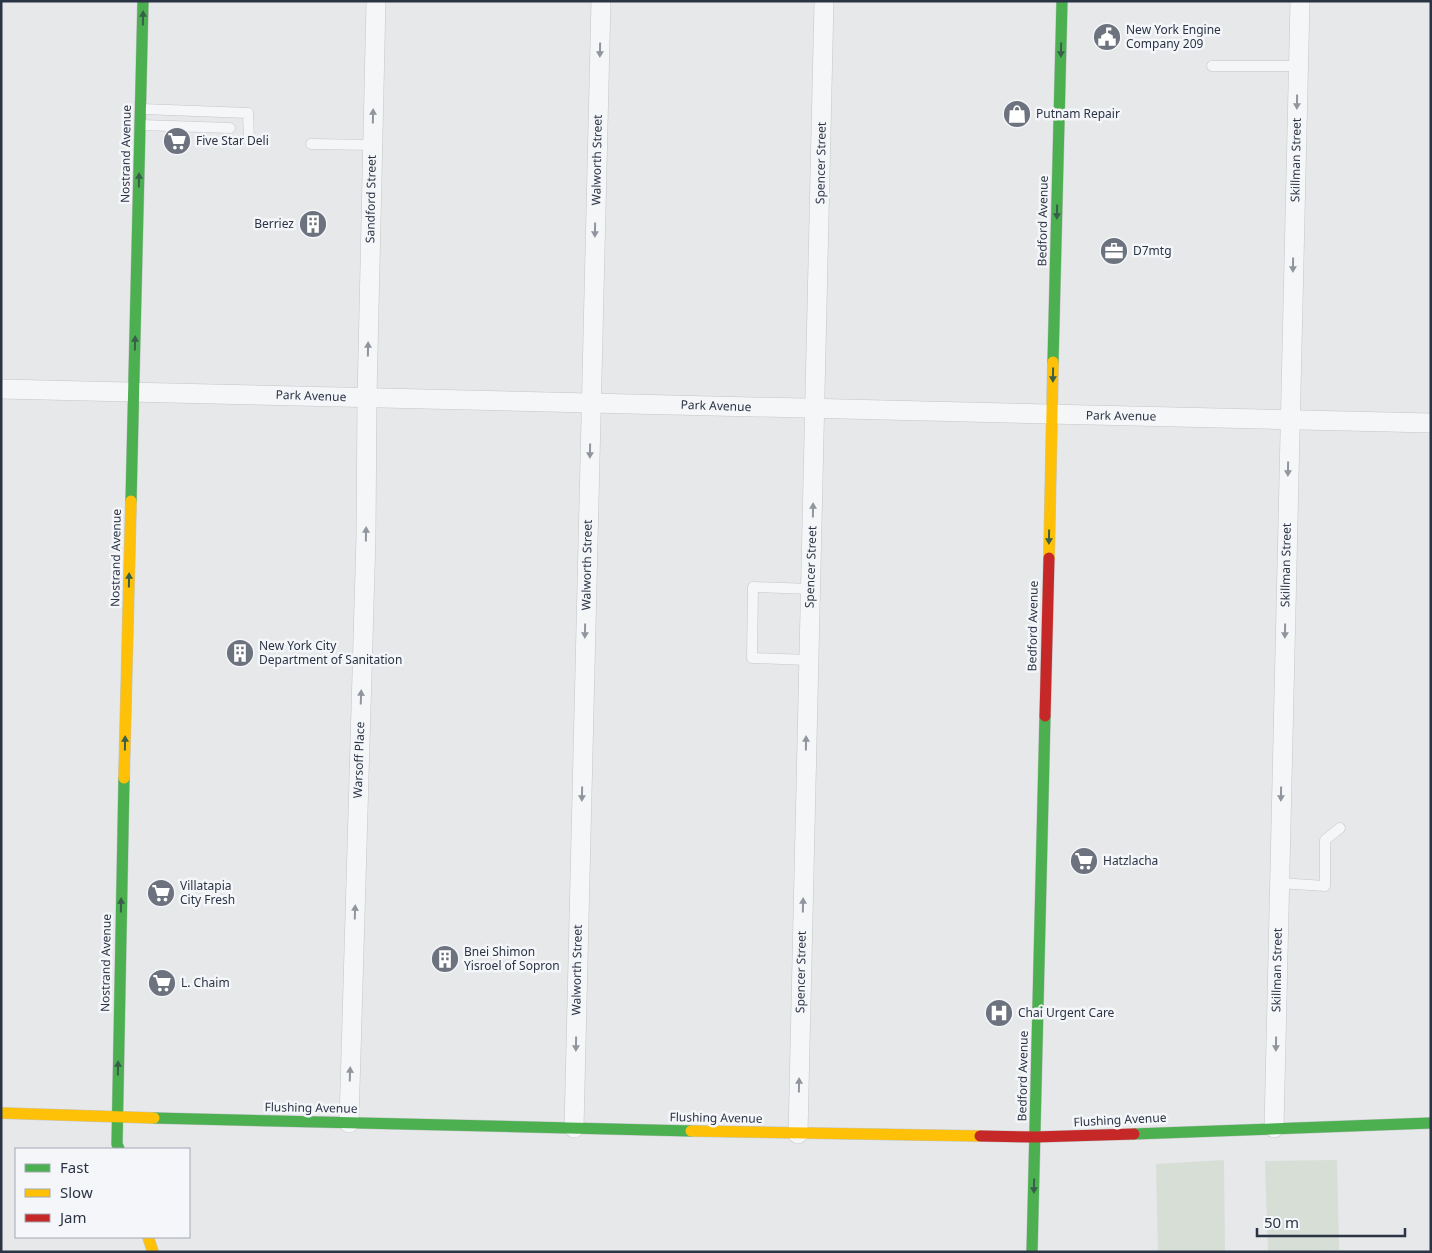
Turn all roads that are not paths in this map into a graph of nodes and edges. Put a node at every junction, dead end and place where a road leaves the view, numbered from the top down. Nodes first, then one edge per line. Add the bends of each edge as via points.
1 (143, 1) edge
2 (376, 1) edge
3 (601, 1) edge
4 (824, 1) edge
5 (1062, 1) edge
6 (1300, 1) edge
7 (1212, 66) dead end
8 (1298, 66) junction
9 (140, 109) junction
10 (140, 125) junction
11 (230, 128) dead end
12 (249, 141) dead end
13 (312, 144) dead end
14 (373, 145) junction
15 (1, 389) edge
16 (134, 391) junction
17 (367, 398) junction
18 (591, 403) junction
19 (815, 409) junction
20 (1052, 414) junction
21 (1289, 420) junction
22 (1431, 423) edge
23 (811, 589) junction
24 (808, 660) junction
25 (1340, 828) dead end
26 (1279, 883) junction
27 (1, 1113) edge
28 (117, 1116) junction
29 (349, 1123) junction
30 (1431, 1123) edge
31 (574, 1128) junction
32 (1274, 1128) junction
33 (798, 1134) junction
34 (1035, 1137) junction
35 (119, 1148) edge
36 (148, 1238) edge
37 (153, 1252) edge
38 (1032, 1252) edge

9 -> 1 main road, Nostrand Avenue
14 -> 2 street, Sandford Street
3 -> 18 street, Walworth Street
4 - 19 street, Spencer Street
5 -> 20 main road, Bedford Avenue
6 - 8 street, Skillman Street
7 - 8 lane
8 -> 21 street, Skillman Street
9 - 10 main road, Nostrand Avenue
9 - 12 lane via 248,113
10 - 11 lane
16 -> 10 main road, Nostrand Avenue
13 - 14 lane
17 -> 14 street, Sandford Street
15 - 16 street, Park Avenue
16 - 17 street, Park Avenue
28 -> 16 main road, Nostrand Avenue
17 - 18 street, Park Avenue
29 -> 17 street, Warsoff Place
18 - 19 street, Park Avenue
18 -> 31 street, Walworth Street
19 - 20 street, Park Avenue
23 -> 19 street, Spencer Street
20 - 21 street, Park Avenue
20 -> 34 main road, Bedford Avenue
21 - 22 street, Park Avenue
21 -> 26 street, Skillman Street
23 - 24 street, Spencer Street
23 - 24 lane via 753,587 752,658
33 -> 24 street, Spencer Street
25 - 26 lane via 1325,840 1325,886
26 -> 32 street, Skillman Street
27 - 28 main road, Flushing Avenue
28 - 29 main road, Flushing Avenue
28 - 35 main road, Nostrand Avenue
29 - 31 main road, Flushing Avenue
30 - 32 main road, Flushing Avenue
31 - 33 main road, Flushing Avenue
32 - 34 main road, Flushing Avenue
33 - 34 main road, Flushing Avenue
34 -> 38 main road, Bedford Avenue
36 - 37 main road

